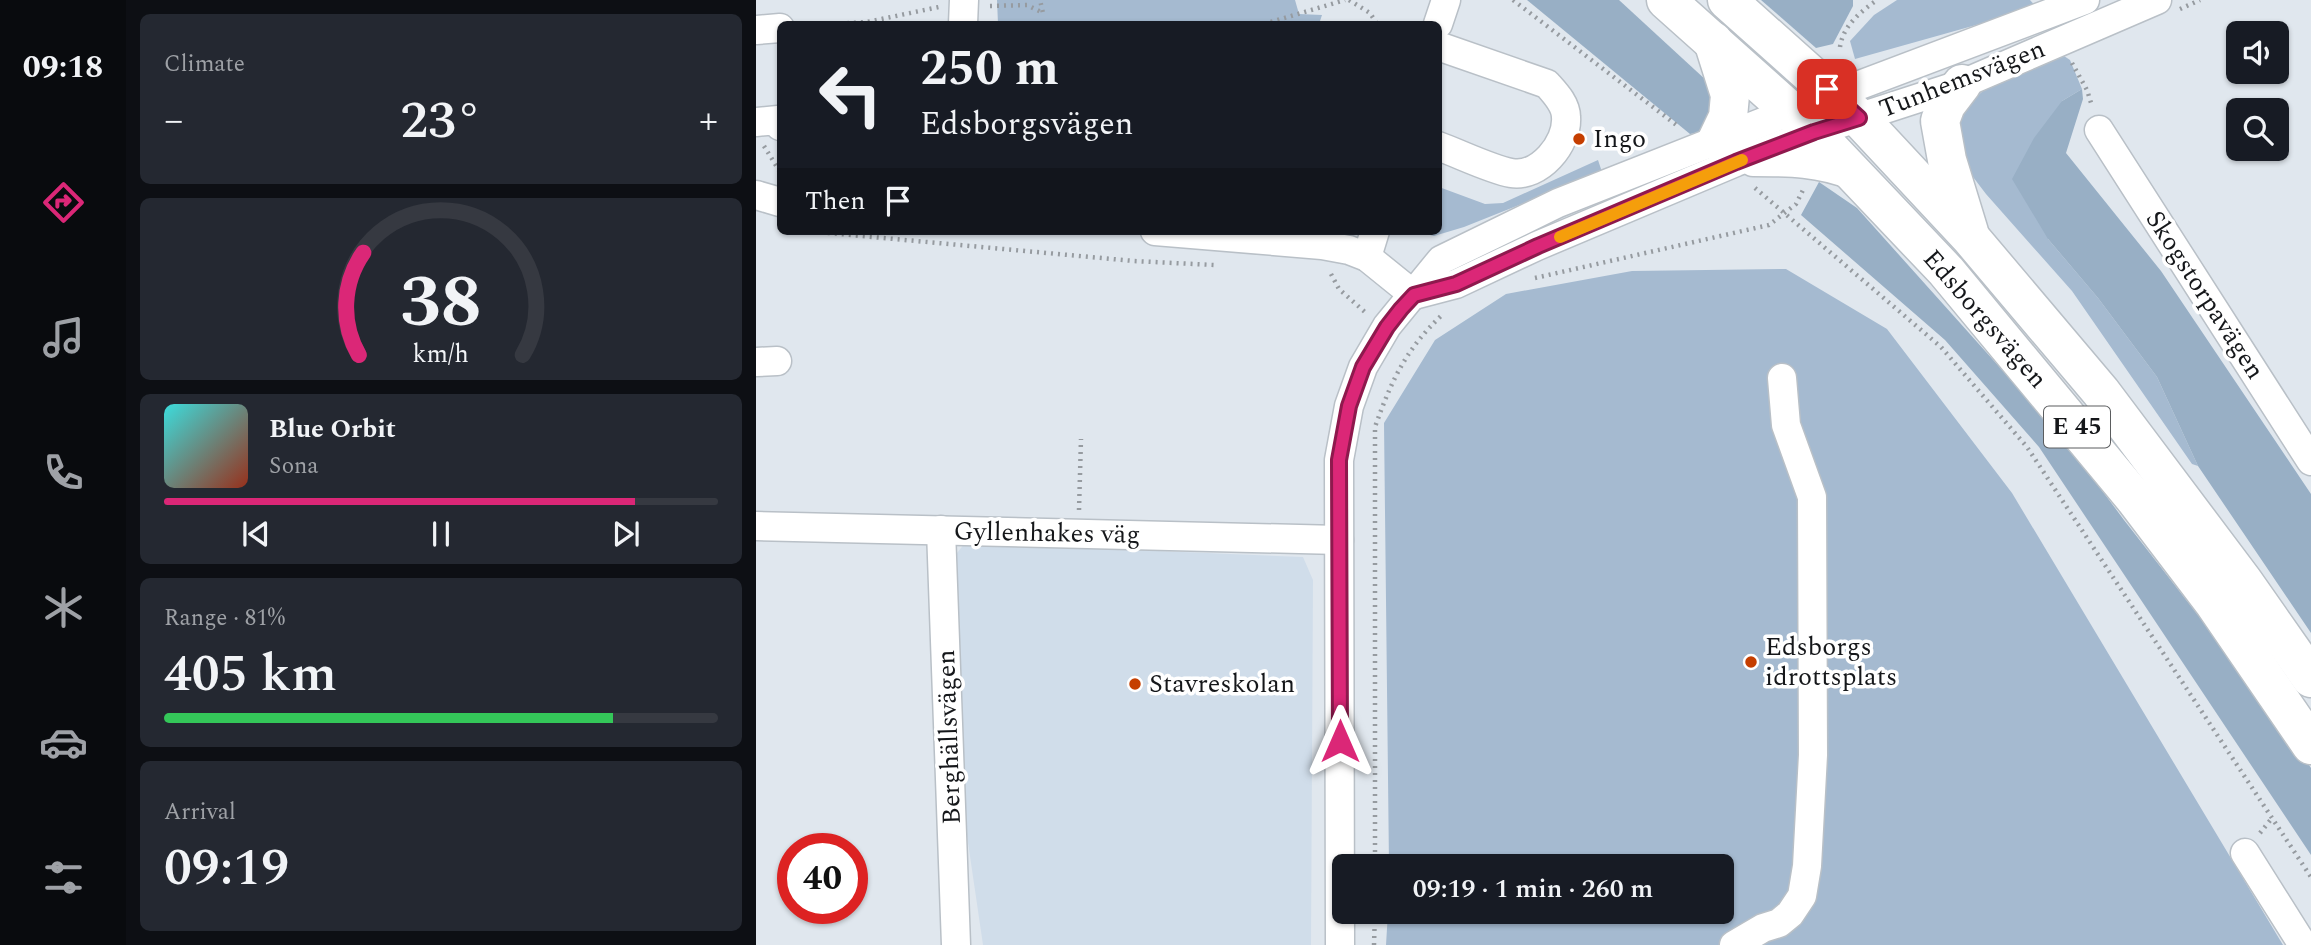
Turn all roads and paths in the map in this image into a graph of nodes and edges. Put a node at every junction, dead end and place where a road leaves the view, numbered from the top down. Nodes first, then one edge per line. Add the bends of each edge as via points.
1 (1037, 0) edge
2 (1347, 0) edge
3 (1446, 0) edge
4 (1513, 0) edge
5 (1666, 0) edge
6 (1727, 0) edge
7 (1877, 0) edge
8 (2085, 0) edge
9 (2157, 0) edge
10 (1027, 5) junction
11 (963, 10) edge
12 (872, 21) edge
13 (1274, 21) edge
14 (1375, 21) edge
15 (1439, 21) edge
16 (777, 28) edge
17 (756, 30) edge
18 (1712, 39) junction
19 (1442, 47) edge
20 (1840, 47) dead end
21 (2066, 54) dead end
22 (1962, 84) junction
23 (1846, 106) junction
24 (777, 120) edge
25 (1802, 121) junction
26 (756, 122) edge
27 (2099, 130) joint
28 (1714, 146) junction
29 (1442, 147) edge
30 (1860, 179) junction
31 (1804, 186) dead end
32 (1755, 187) dead end
33 (756, 195) edge
34 (777, 201) edge
35 (1784, 214) junction
36 (853, 235) edge
37 (1206, 235) edge
38 (1970, 237) junction
39 (1371, 244) edge
40 (1224, 265) dead end
41 (1321, 273) dead end
42 (1522, 281) dead end
43 (1414, 295) junction
44 (1453, 308) dead end
45 (1387, 327) junction
46 (1782, 378) dead end
47 (1081, 439) dead end
48 (2311, 461) edge
49 (756, 526) edge
50 (941, 530) junction
51 (1079, 532) junction
52 (1339, 540) junction
53 (2311, 678) edge
54 (2311, 745) edge
55 (2245, 853) dead end
56 (1375, 854) edge
57 (2311, 877) edge
58 (1375, 924) edge
59 (957, 945) edge
60 (1340, 945) edge
61 (1374, 945) edge
62 (1734, 945) edge
63 (2303, 945) edge

1 - 10 path
1 - 10 path via 1043,13
2 - 13 path
2 - 14 path
3 - 15 street
4 - 28 path
5 - 18 highway, Edsborgsvägen / E 45
6 - 23 highway, Edsborgsvägen / E 45
7 - 20 path via 1842,34
8 - 23 street, Tunhemsvägen
9 - 22 street, Tunhemsvägen
10 - 11 path
11 - 12 path via 946,6
16 - 17 street
18 - 25 highway, Edsborgsvägen / E 45
18 - 28 highway via 1730,95 1728,117
19 - 29 street via 1547,84 1566,116 1554,153 1534,171 1512,173
21 - 27 path via 2087,90
22 - 23 street, Tunhemsvägen
22 - 38 highway via 1940,121
23 - 25 street, Tunhemsvägen
23 - 38 highway, Edsborgsvägen / E 45
24 - 26 street
25 - 28 street, Tunhemsvägen
25 - 30 highway, Edsborgsvägen / E 45
27 - 48 street, Skogstorpavägen
28 - 30 street via 1829,167
28 - 43 street, Tunhemsvägen via 1558,203 1441,260
30 - 54 highway, Edsborgsvägen / E 45 via 1946,271 2136,499
31 - 35 path via 1796,204
32 - 35 path
33 - 34 street
35 - 42 path via 1769,225
35 - 57 path via 1941,347 2027,447
36 - 40 path
37 - 39 street
38 - 53 highway, Edsborgsvägen / E 45 via 2101,393
39 - 43 street
41 - 45 path via 1332,274 1339,289
43 - 45 street, Tunhemsvägen
44 - 56 path via 1413,345 1375,426
45 - 52 street, Tunhemsvägen via 1363,367 1349,406 1339,460
46 - 62 street via 1786,425 1812,497 1813,755 1807,866 1802,896 1790,914
47 - 51 path
49 - 50 street, Gyllenhakes väg
50 - 51 street, Gyllenhakes väg
50 - 59 street, Berghällsvägen
51 - 52 street, Gyllenhakes väg
52 - 60 street, Tunhemsvägen
55 - 63 street
58 - 61 path

